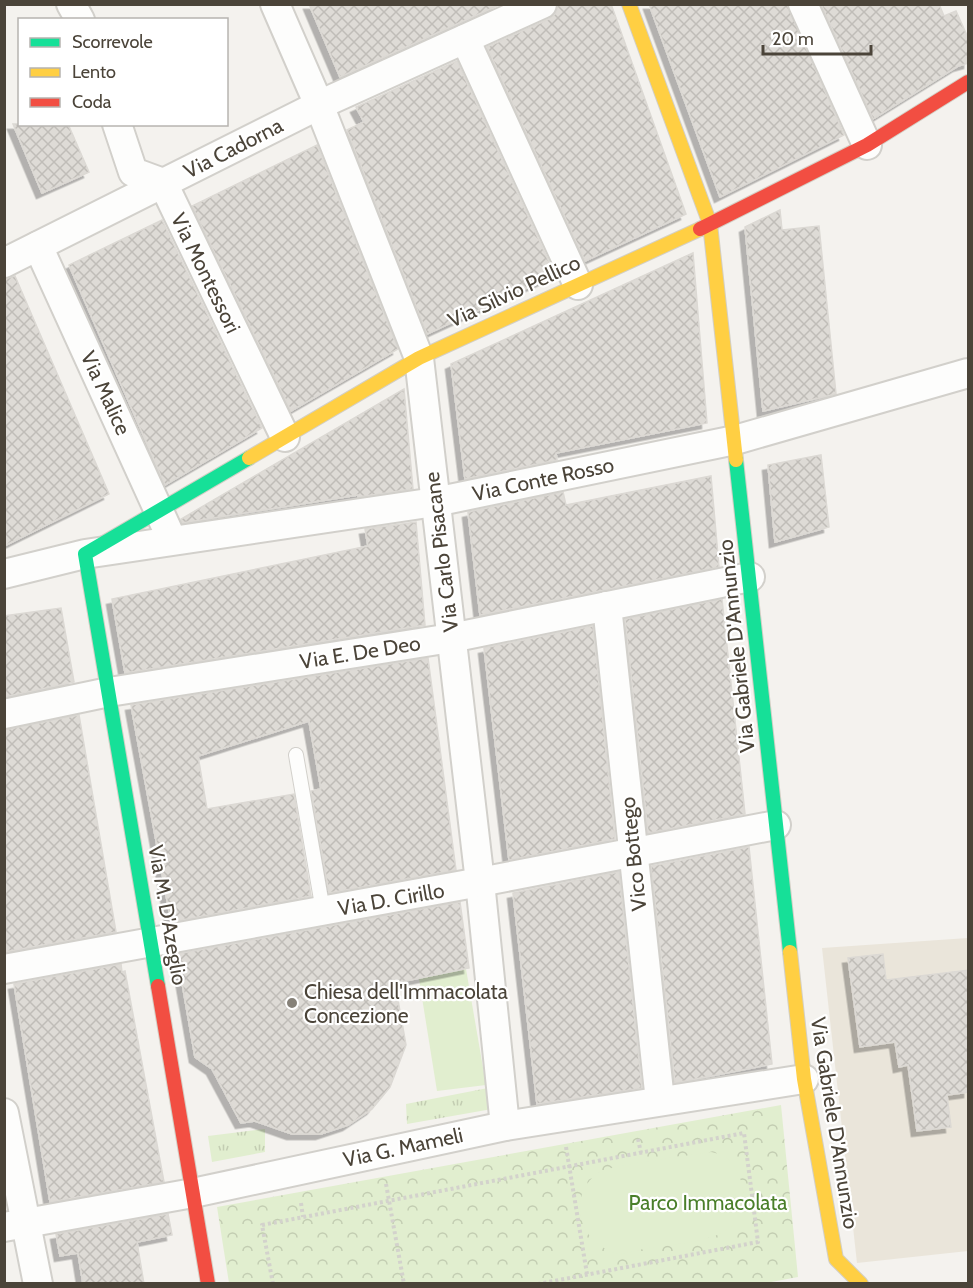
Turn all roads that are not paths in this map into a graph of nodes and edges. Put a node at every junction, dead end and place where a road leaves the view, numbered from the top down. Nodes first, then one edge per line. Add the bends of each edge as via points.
1 (71, 4) edge
2 (275, 4) edge
3 (542, 4) edge
4 (629, 4) edge
5 (803, 4) edge
6 (79, 18) edge
7 (465, 39) junction
8 (969, 82) edge
9 (319, 105) junction
10 (118, 126) edge
11 (867, 145) junction
12 (163, 183) junction
13 (710, 224) junction
14 (38, 246) junction
15 (4, 263) edge
16 (578, 285) junction
17 (419, 358) junction
18 (969, 374) edge
19 (285, 437) junction
20 (735, 440) junction
21 (435, 502) junction
22 (160, 510) junction
23 (172, 541) junction
24 (85, 554) junction
25 (4, 574) edge
26 (750, 576) junction
27 (607, 606) junction
28 (451, 638) junction
29 (109, 692) junction
30 (4, 714) edge
31 (296, 755) dead end
32 (777, 825) junction
33 (632, 853) junction
34 (480, 882) junction
35 (323, 911) junction
36 (151, 942) junction
37 (4, 969) edge
38 (804, 1079) junction
39 (660, 1101) junction
40 (4, 1113) edge
41 (504, 1125) junction
42 (193, 1193) junction
43 (16, 1225) edge
44 (38, 1284) edge
45 (208, 1284) edge
46 (861, 1284) edge

1 - 6 street
2 - 9 street, Via Carlo Pisacane
3 - 7 street, Via Cadorna
4 - 13 street, Via Gabriele D'Annunzio
5 - 11 street
7 - 9 street, Via Cadorna
7 - 16 street
8 - 11 street, Via Silvio Pellico
9 - 12 street, Via Cadorna
9 - 17 street, Via Carlo Pisacane
10 - 12 street via 133,172
11 - 13 street, Via Silvio Pellico
12 - 14 street, Via Cadorna
12 - 19 street, Via Montessori
13 - 16 street, Via Silvio Pellico
13 - 20 street, Via Gabriele D'Annunzio
14 - 15 street, Via Cadorna
14 - 22 street, Via Malice
16 - 17 street, Via Silvio Pellico
17 - 19 street, Via Silvio Pellico
17 - 21 street, Via Carlo Pisacane
18 - 20 street, Via Conte Rosso
19 - 22 street, Via Silvio Pellico
20 - 21 street, Via Conte Rosso
20 - 26 street, Via Gabriele D'Annunzio
21 - 23 street, Via Conte Rosso
21 - 28 street, Via Carlo Pisacane
22 - 23 street, Via Malice
22 - 24 street, Via Silvio Pellico
23 - 24 street, Via Conte Rosso
24 - 25 street, Via Conte Rosso
24 - 29 street, Via M. D'Azeglio
26 - 27 street, Via E. De Deo
26 - 32 street, Via Gabriele D'Annunzio
27 - 28 street, Via E. De Deo
27 - 33 street, Vico Bottego
28 - 29 street, Via E. De Deo
28 - 34 street, Via Carlo Pisacane
29 - 30 street, Via E. De Deo
29 - 36 street, Via M. D'Azeglio
31 - 35 lane
32 - 33 street, Via D. Cirillo
32 - 38 street, Via Gabriele D'Annunzio
33 - 34 street, Via D. Cirillo
33 - 39 street, Vico Bottego
34 - 35 street, Via D. Cirillo
34 - 41 street, Via Carlo Pisacane
35 - 36 street, Via D. Cirillo
36 - 37 street, Via D. Cirillo
36 - 42 street, Via M. D'Azeglio
38 - 39 street, Via G. Mameli
38 - 46 street, Via Gabriele D'Annunzio via 836,1259
39 - 41 street, Via G. Mameli
40 - 43 street
41 - 42 street, Via G. Mameli
42 - 43 street, Via G. Mameli
42 - 45 street, Via M. D'Azeglio
43 - 44 street

